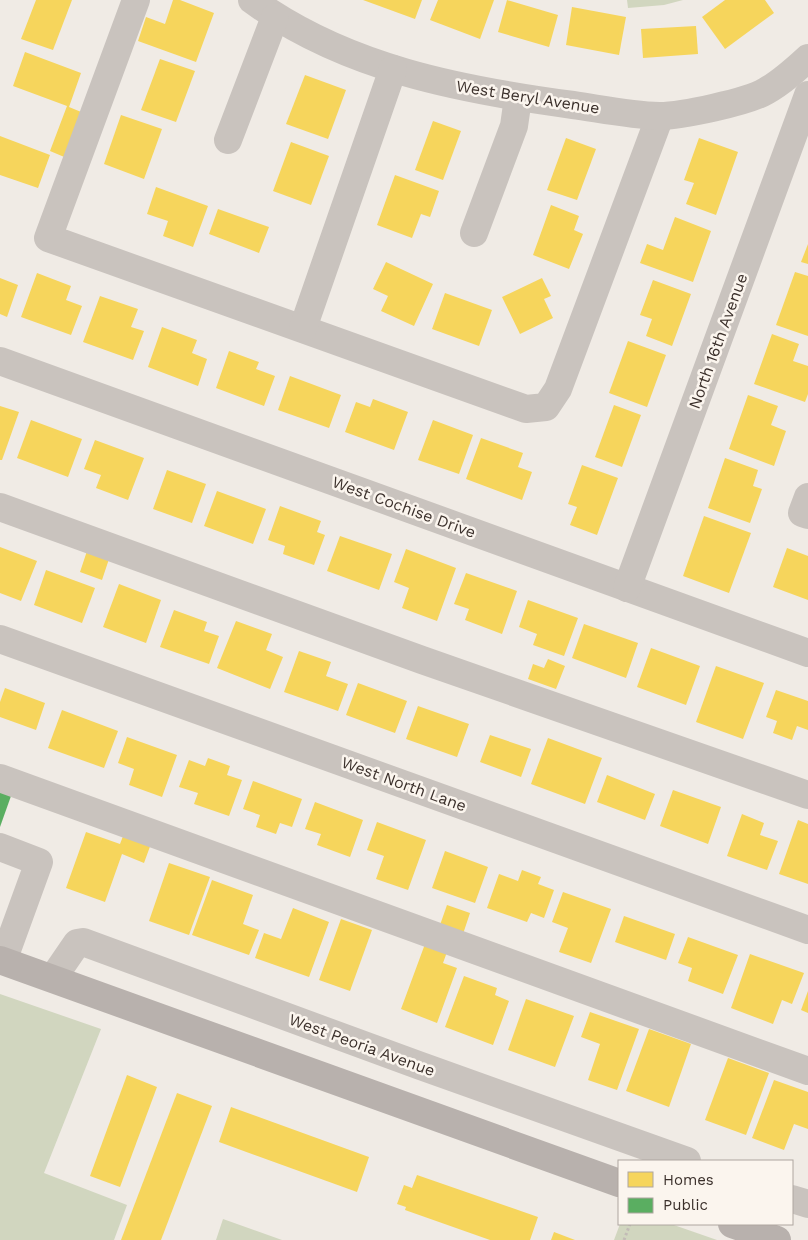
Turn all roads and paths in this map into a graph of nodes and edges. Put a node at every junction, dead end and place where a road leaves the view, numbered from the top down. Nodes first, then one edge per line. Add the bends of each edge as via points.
1 (136, 0) edge
2 (252, 0) edge
3 (274, 16) junction
4 (808, 58) edge
5 (393, 69) junction
6 (801, 88) edge
7 (518, 98) junction
8 (660, 116) junction
9 (228, 140) dead end
10 (474, 233) dead end
11 (303, 328) junction
12 (0, 361) edge
13 (808, 496) edge
14 (0, 507) edge
15 (808, 515) edge
16 (627, 588) junction
17 (0, 639) edge
18 (808, 653) edge
19 (0, 778) edge
20 (808, 795) edge
21 (0, 847) edge
22 (808, 930) edge
23 (2, 960) edge
24 (53, 978) junction
25 (808, 1071) edge
26 (684, 1160) edge
27 (618, 1183) edge
28 (793, 1199) edge
29 (808, 1204) edge
30 (630, 1225) edge
31 (735, 1225) edge
32 (624, 1240) edge
33 (777, 1240) edge

1 - 11 street via 48,238
2 - 3 street, West Beryl Avenue
3 - 5 street, West Beryl Avenue
3 - 9 street
4 - 6 street, North 16th Avenue
5 - 7 street, West Beryl Avenue via 466,89
5 - 11 street
6 - 8 street, West Beryl Avenue via 764,92 715,107
6 - 16 street, North 16th Avenue
7 - 8 street, West Beryl Avenue
7 - 10 street via 514,126
8 - 11 street via 562,380 546,407 526,409
12 - 16 street, West Cochise Drive
13 - 15 street via 802,513
14 - 20 street
16 - 18 street, West Cochise Drive
17 - 22 street, West North Lane
19 - 25 street
21 - 23 street via 39,862
23 - 24 main road
24 - 26 street, West Peoria Avenue via 77,943 83,942
24 - 27 main road
28 - 29 street
30 - 32 path
31 - 33 main road

